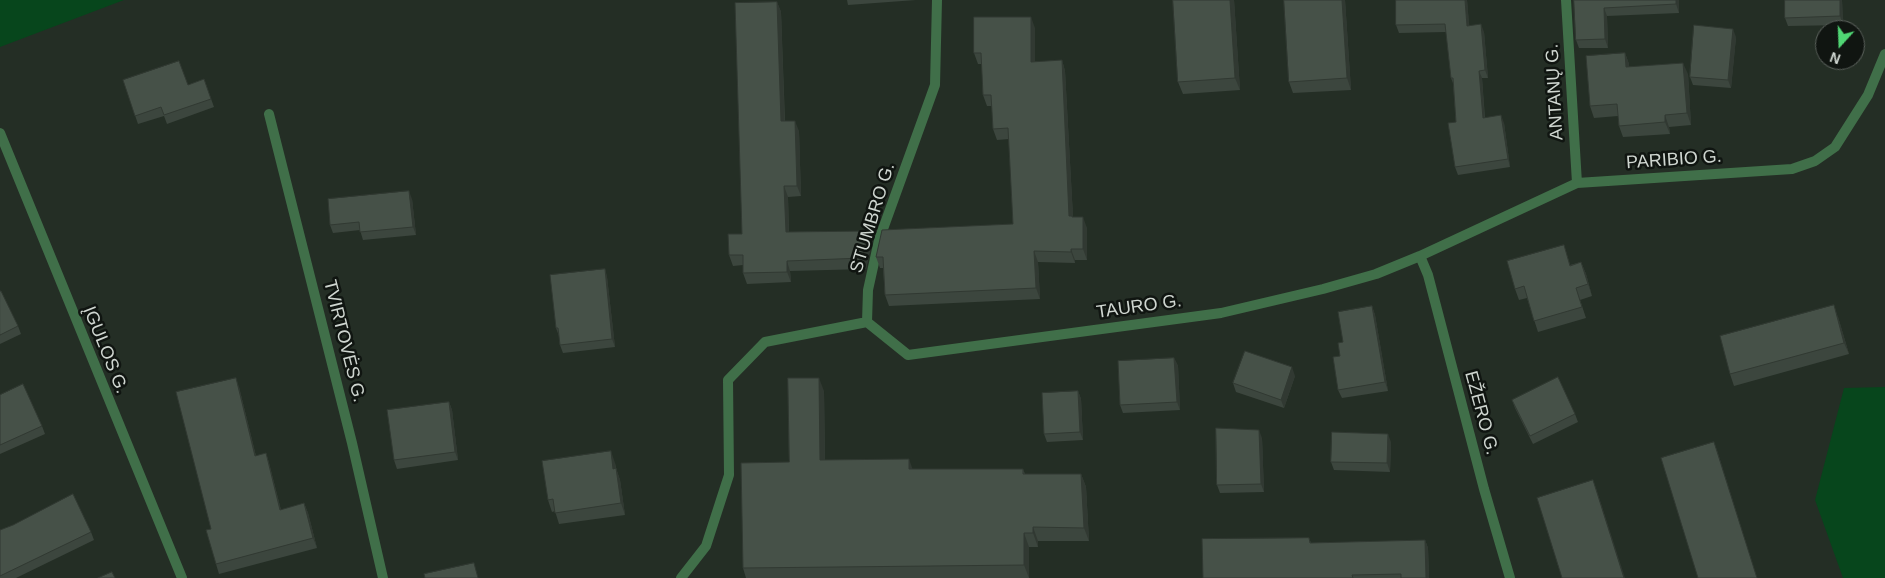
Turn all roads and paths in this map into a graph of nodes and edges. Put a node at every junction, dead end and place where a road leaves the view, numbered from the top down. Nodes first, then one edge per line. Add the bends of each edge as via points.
1 (937, 0) edge
2 (1566, 0) edge
3 (1885, 54) edge
4 (269, 114) dead end
5 (0, 133) edge
6 (1577, 183) junction
7 (1420, 256) junction
8 (867, 322) junction
9 (182, 578) edge
10 (383, 578) edge
11 (681, 578) edge
12 (1510, 578) edge

1 - 8 street, STUMBRO G. via 934,85 879,240 868,290
2 - 6 street, ANTANŲ G.
3 - 6 street, PARIBIO G. via 1868,95 1836,147 1815,161 1792,169
4 - 10 street, TVIRTOVĖS G.
5 - 9 street, ĮGULOS G.
6 - 7 street, PARIBIO G.
7 - 8 street, TAURO G. via 1367,277 1221,313 908,355
7 - 12 street, EŽERO G. via 1428,275
8 - 11 street via 765,342 728,380 729,475 706,546

